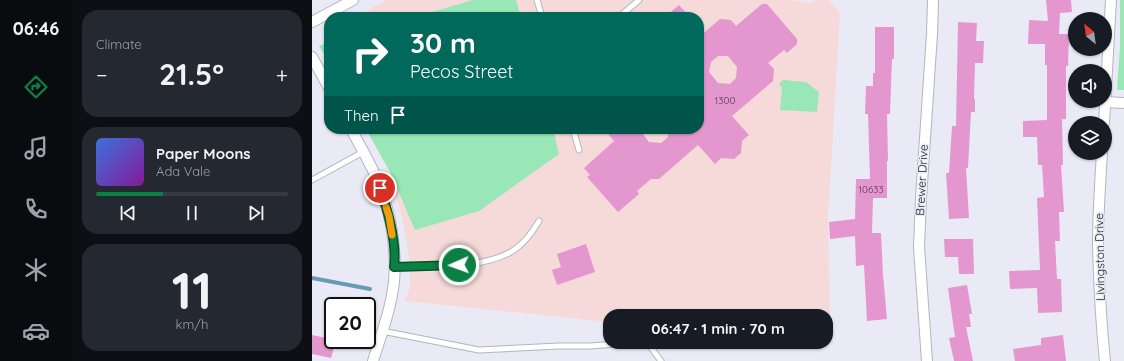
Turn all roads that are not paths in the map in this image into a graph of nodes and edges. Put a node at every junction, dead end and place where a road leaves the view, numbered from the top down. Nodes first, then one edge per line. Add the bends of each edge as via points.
1 (353, 0) edge
2 (537, 0) edge
3 (639, 0) edge
4 (933, 0) edge
5 (1111, 0) edge
6 (331, 12) edge
7 (541, 12) edge
8 (625, 12) edge
9 (324, 16) edge
10 (312, 22) edge
11 (312, 57) edge
12 (1108, 64) edge
13 (324, 79) edge
14 (1112, 102) edge
15 (1124, 103) edge
16 (354, 134) edge
17 (574, 134) edge
18 (579, 150) dead end
19 (363, 152) junction
20 (1102, 160) edge
21 (312, 180) edge
22 (539, 221) dead end
23 (394, 267) junction
24 (382, 331) junction
25 (603, 345) edge
26 (652, 349) edge
27 (373, 361) edge
28 (661, 361) edge
29 (926, 361) edge
30 (1105, 361) edge

1 - 6 street
2 - 7 lane
3 - 8 lane
4 - 29 street, Brewer Drive via 919,247
5 - 12 street
9 - 10 street
11 - 13 street
14 - 15 street
16 - 19 street
17 - 18 lane
19 - 21 lane
19 - 23 street via 376,176 389,216 395,256
20 - 30 street, Livingston Drive via 1098,245
22 - 23 lane via 529,238 500,257 481,263
23 - 24 street via 394,283
24 - 25 lane via 479,350
24 - 27 street
26 - 28 lane

